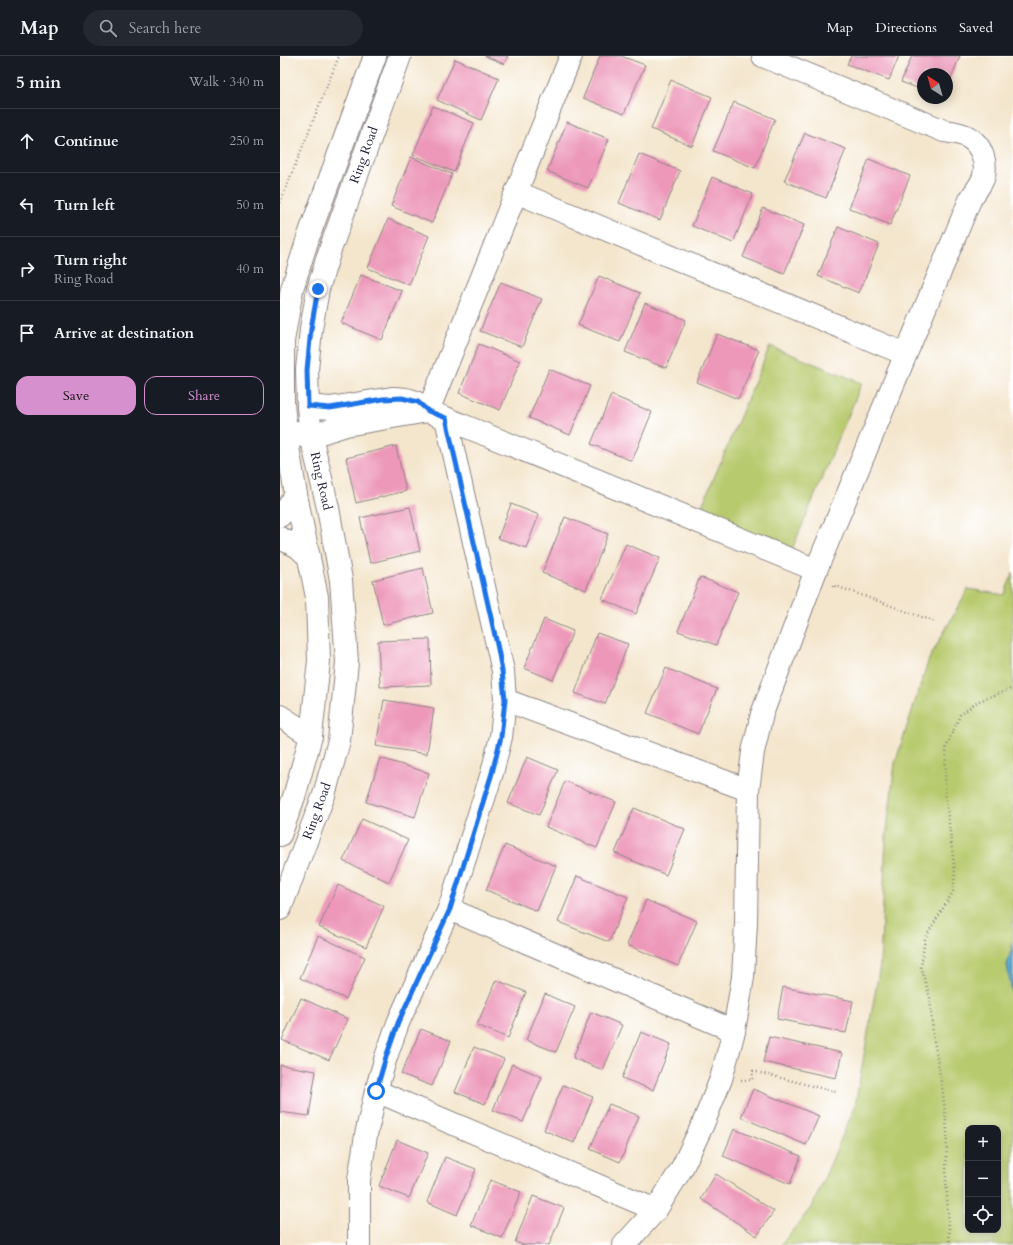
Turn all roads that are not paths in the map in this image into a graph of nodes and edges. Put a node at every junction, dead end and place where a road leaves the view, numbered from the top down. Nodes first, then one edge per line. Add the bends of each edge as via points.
1 (375, 56) edge
2 (400, 56) edge
3 (571, 56) edge
4 (763, 56) edge
5 (516, 192) junction
6 (906, 354) junction
7 (282, 373) junction
8 (308, 406) junction
9 (437, 414) junction
10 (311, 436) junction
11 (296, 495) junction
12 (280, 516) edge
13 (280, 538) edge
14 (309, 557) junction
15 (816, 570) junction
16 (505, 700) junction
17 (315, 705) junction
18 (280, 708) edge
19 (280, 716) edge
20 (311, 736) junction
21 (748, 790) junction
22 (280, 835) edge
23 (280, 909) edge
24 (450, 909) junction
25 (734, 1031) junction
26 (376, 1091) junction
27 (656, 1210) junction
28 (359, 1245) edge
29 (624, 1245) edge

1 - 7 street, Ring Road via 308,238 292,289 283,341
2 - 8 street, Ring Road via 318,289 307,370
3 - 5 street
4 - 6 street via 944,131 968,158 972,182 970,200
5 - 6 street
5 - 9 street
6 - 15 street
7 - 10 street via 288,382 292,425 305,437
7 - 11 street, Ring Road via 284,412
8 - 9 street via 330,408 402,398 418,402
8 - 10 street, Ring Road
9 - 10 street via 346,426
9 - 15 street
9 - 16 street via 498,649
10 - 23 street, Ring Road via 341,580 347,662 339,741 324,795
11 - 12 street
11 - 14 street, Ring Road
13 - 14 street
14 - 17 street, Ring Road via 318,605 319,661
15 - 21 street via 762,714
16 - 21 street
16 - 24 street via 501,737 492,773
17 - 18 street via 296,709
17 - 20 street, Ring Road
19 - 20 street
20 - 22 street, Ring Road
21 - 25 street via 743,977
24 - 25 street
24 - 26 street via 398,1023
25 - 27 street via 721,1079 703,1124 685,1162
26 - 27 street
26 - 28 street via 359,1180
27 - 29 street

